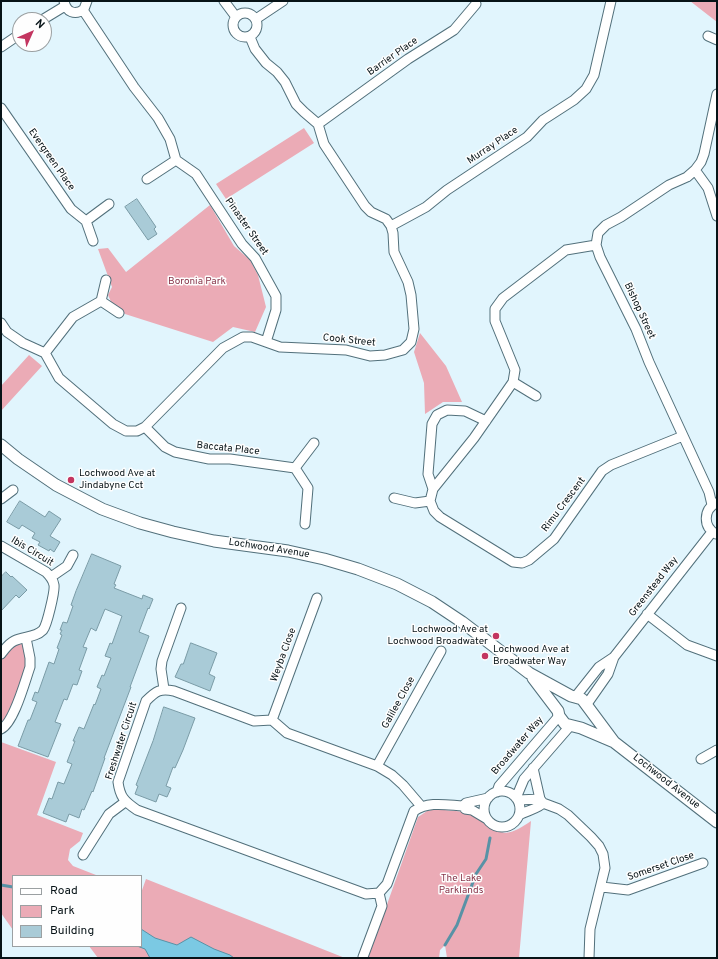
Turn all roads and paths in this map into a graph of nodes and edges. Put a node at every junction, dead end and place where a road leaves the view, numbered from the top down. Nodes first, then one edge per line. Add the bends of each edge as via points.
1 (88, 1) edge
2 (224, 1) edge
3 (283, 1) edge
4 (611, 1) edge
5 (64, 3) edge
6 (476, 4) dead end
7 (83, 10) junction
8 (52, 12) edge
9 (236, 17) junction
10 (256, 19) junction
11 (708, 36) dead end
12 (250, 37) junction
13 (12, 39) edge
14 (717, 40) edge
15 (1, 47) edge
16 (717, 94) edge
17 (1, 108) edge
18 (318, 124) junction
19 (176, 160) junction
20 (695, 170) junction
21 (147, 179) dead end
22 (110, 204) dead end
23 (717, 216) edge
24 (86, 221) junction
25 (391, 226) junction
26 (93, 241) dead end
27 (596, 245) junction
28 (106, 280) dead end
29 (101, 302) junction
30 (120, 312) dead end
31 (1, 323) edge
32 (266, 342) junction
33 (45, 353) junction
34 (513, 382) junction
35 (536, 396) dead end
36 (486, 421) junction
37 (146, 427) junction
38 (683, 436) junction
39 (314, 443) dead end
40 (1, 444) edge
41 (295, 468) junction
42 (13, 490) dead end
43 (433, 490) junction
44 (394, 498) dead end
45 (1, 499) edge
46 (430, 501) junction
47 (714, 503) edge
48 (305, 524) dead end
49 (714, 533) edge
50 (1, 546) edge
51 (73, 555) dead end
52 (51, 577) junction
53 (317, 598) dead end
54 (181, 608) dead end
55 (647, 614) junction
56 (26, 638) junction
57 (441, 651) dead end
58 (1, 654) edge
59 (717, 656) edge
60 (614, 657) junction
61 (529, 673) junction
62 (164, 689) junction
63 (574, 696) junction
64 (587, 706) junction
65 (558, 713) junction
66 (272, 720) junction
67 (572, 726) junction
68 (1, 729) edge
69 (614, 742) junction
70 (717, 750) edge
71 (701, 759) dead end
72 (377, 766) junction
73 (533, 768) junction
74 (497, 792) junction
75 (488, 798) junction
76 (517, 799) junction
77 (541, 801) junction
78 (125, 802) junction
79 (421, 806) junction
80 (463, 806) junction
81 (519, 815) junction
82 (487, 819) junction
83 (717, 822) edge
84 (83, 855) dead end
85 (703, 863) dead end
86 (602, 887) junction
87 (379, 893) junction
88 (363, 957) edge
89 (589, 958) edge

1 - 7 street
2 - 9 street
3 - 10 street
4 - 25 street, Murray Place via 594,75 586,89 543,120 527,137 447,190 426,207
5 - 7 street via 67,9 74,13
5 - 8 street
6 - 18 street, Barrier Place via 454,30 408,59
7 - 19 street via 134,87 158,118 170,139
9 - 10 street via 246,13
9 - 12 street via 233,24 235,32 242,37
10 - 12 street via 256,32
11 - 14 street
12 - 18 street via 266,64 285,82 296,104
13 - 15 street
16 - 20 street via 704,154
17 - 24 street, Evergreen Place via 71,209
18 - 25 street via 324,144 365,206
19 - 21 street
19 - 32 street, Pinaster Street via 196,174 242,244 255,258 276,296 276,310
20 - 23 street via 708,188
20 - 27 street via 606,225 598,233
22 - 24 street
24 - 26 street
25 - 32 street, Cook Street via 394,252 411,295 414,329 412,342 403,350 370,356 346,350 280,346
27 - 34 street via 566,250 503,298 495,309 495,321 515,370
27 - 38 street, Bishop Street
28 - 29 street
29 - 30 street
29 - 33 street via 73,317
31 - 33 street via 7,332 23,343
32 - 37 street, Cook Street via 243,337 223,348
33 - 37 street via 59,378 113,424 126,431 137,431
34 - 35 street
34 - 36 street
36 - 43 street
36 - 43 street via 465,411 447,410 437,414 432,424 428,474
37 - 41 street, Baccata Place via 165,447 174,452 209,459 230,458
38 - 46 street, Rimu Crescent via 611,465 602,472 554,539 522,563 514,562 440,517
38 - 47 street, Bishop Street
39 - 41 street
40 - 61 street, Lochwood Avenue via 56,485 102,509 140,523 214,541 288,551 324,559 397,584 432,602 462,622
41 - 48 street via 308,488
42 - 45 street
43 - 46 street
44 - 46 street via 415,503
47 - 49 street via 708,510 706,521
49 - 55 street, Greenstead Way
50 - 52 street, Ibis Circuit
51 - 52 street, Ibis Circuit via 67,566
52 - 56 street, Ibis Circuit via 55,586 47,621 43,629
53 - 66 street, Weyba Close
54 - 62 street via 162,661
55 - 59 street via 687,645
55 - 60 street, Greenstead Way
56 - 58 street, Ibis Circuit via 14,640
56 - 68 street via 30,667 11,719
57 - 72 street, Galilee Close
60 - 63 street, Greenstead Way via 599,667
60 - 64 street, Greenstead Way via 608,674
61 - 63 street, Lochwood Avenue
61 - 65 street, Lochwood Avenue
62 - 66 street via 254,720
62 - 78 street, Freshwater Circuit via 154,693 146,701 118,782 119,792
63 - 64 street, Lochwood Avenue via 582,699
63 - 65 street via 566,697 562,701
64 - 67 street via 588,714 585,720
64 - 69 street, Lochwood Avenue
65 - 67 street, Lochwood Avenue via 565,724
65 - 74 street, Broadwater Way via 499,786
66 - 72 street via 287,733
67 - 69 street, Lochwood Avenue
67 - 73 street
69 - 83 street, Lochwood Avenue
70 - 71 street
72 - 79 street via 392,775
73 - 76 street via 524,779
73 - 77 street
74 - 75 street, Broadwater Way
74 - 76 street, Broadwater Way via 507,792
75 - 80 street
75 - 82 street via 484,808
76 - 77 street
76 - 81 street
77 - 81 street via 541,806
77 - 86 street via 568,815 599,846 605,868
78 - 84 street via 109,814
78 - 87 street via 137,810 366,894
79 - 80 street
79 - 87 street via 414,811 388,884
80 - 82 street
81 - 82 street via 513,824 504,827 494,825
85 - 86 street, Somerset Close via 628,890
86 - 89 street via 590,929
87 - 88 street via 382,906

